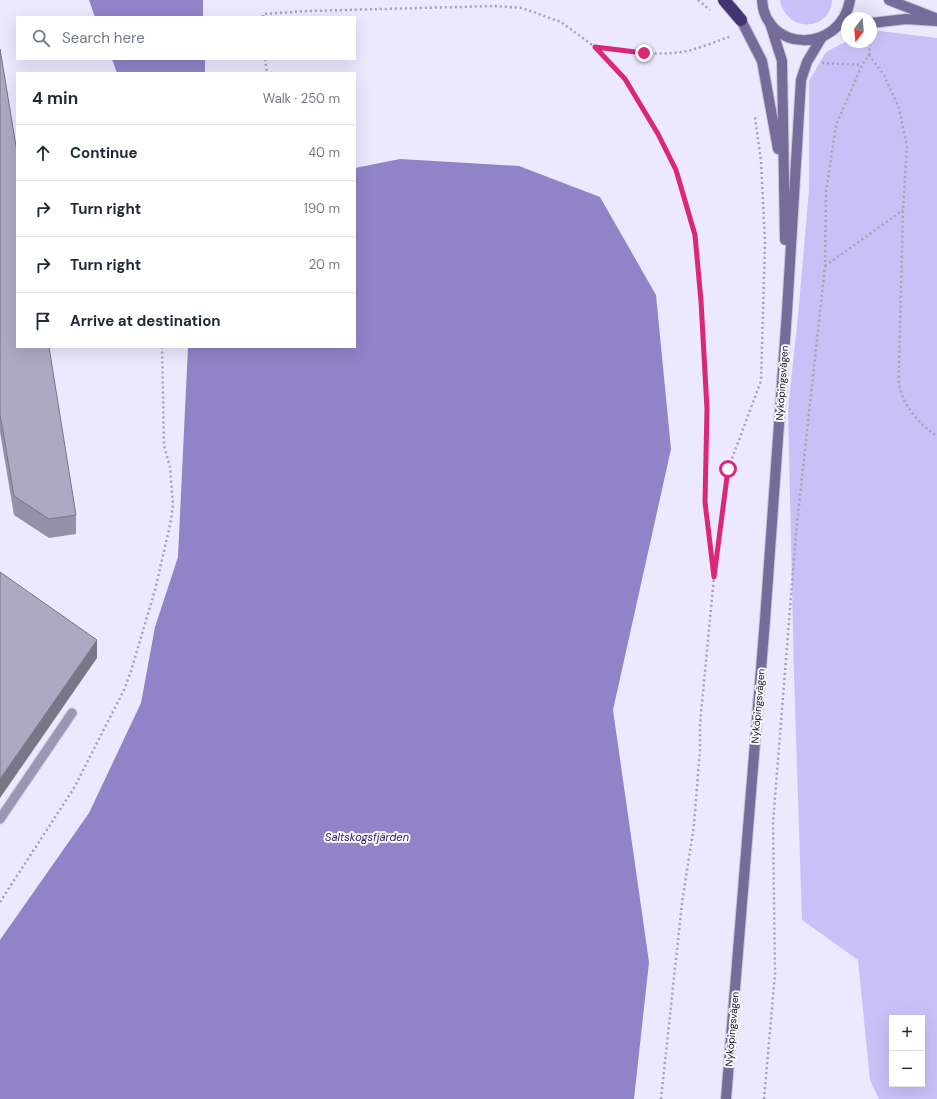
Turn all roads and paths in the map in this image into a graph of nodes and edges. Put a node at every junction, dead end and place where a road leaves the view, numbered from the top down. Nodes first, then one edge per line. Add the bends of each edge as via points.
1 (724, 0) edge
2 (762, 0) edge
3 (850, 0) edge
4 (889, 0) edge
5 (263, 16) edge
6 (741, 20) joint
7 (937, 20) edge
8 (770, 23) junction
9 (877, 23) edge
10 (841, 28) edge
11 (835, 29) junction
12 (732, 36) dead end
13 (822, 37) junction
14 (595, 47) junction
15 (870, 48) edge
16 (869, 56) junction
17 (265, 60) edge
18 (267, 72) edge
19 (755, 114) dead end
20 (784, 181) junction
21 (903, 210) junction
22 (825, 266) junction
23 (787, 312) junction
24 (162, 348) edge
25 (937, 436) edge
26 (714, 577) junction
27 (72, 713) dead end
28 (0, 819) edge
29 (0, 902) edge
30 (661, 1099) edge
31 (726, 1099) edge
32 (764, 1099) edge

1 - 6 highway
2 - 8 main road, Nyköpingsvägen via 762,9
3 - 11 main road via 847,13
4 - 7 main road
5 - 14 path via 308,11 495,6 522,8 561,22
6 - 20 main road via 762,61
7 - 9 main road via 906,19
8 - 13 main road via 780,33 795,40 808,41
8 - 20 main road, Nyköpingsvägen via 782,61
10 - 11 main road
11 - 13 main road
12 - 14 path via 674,53 644,53
13 - 23 main road, Nyköpingsvägen via 807,62 801,80
14 - 26 path via 625,79 658,134 676,170 695,235 707,409 705,502
15 - 16 path
16 - 21 path via 884,75 899,108 907,147
16 - 22 path via 862,65 836,125 826,192
17 - 18 path
19 - 26 path via 761,161 765,242 761,381 728,469
20 - 23 main road, Nyköpingsvägen
21 - 22 path
21 - 25 path via 900,388 908,408 925,428
22 - 32 path via 796,533 773,823 775,974
23 - 31 main road, Nyköpingsvägen via 764,635
24 - 29 path via 164,446 170,467 173,505 155,590 124,690 74,788
26 - 30 path via 700,724 694,824 682,903
27 - 28 lane

